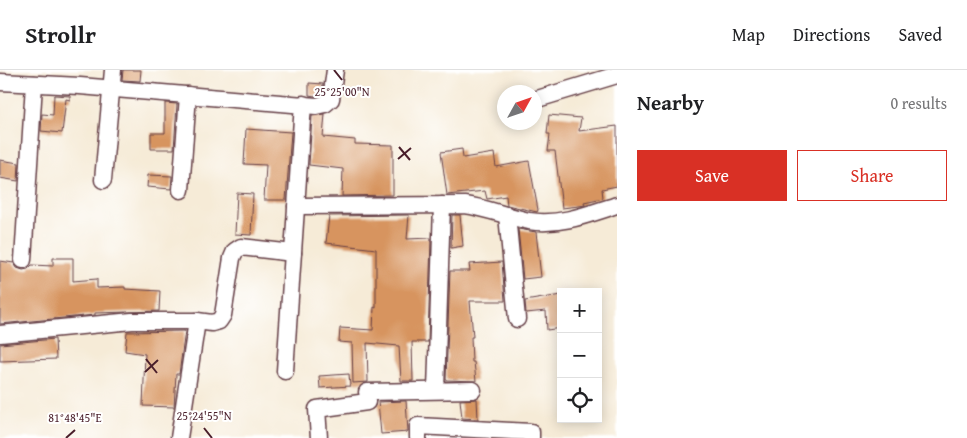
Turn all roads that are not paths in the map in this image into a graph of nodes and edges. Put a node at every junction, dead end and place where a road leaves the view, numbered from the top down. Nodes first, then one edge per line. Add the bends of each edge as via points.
1 (113, 70) edge
2 (335, 70) edge
3 (617, 75) edge
4 (9, 78) edge
5 (34, 84) junction
6 (112, 90) junction
7 (188, 95) junction
8 (542, 98) edge
9 (303, 104) junction
10 (103, 180) dead end
11 (181, 190) dead end
12 (442, 205) junction
13 (617, 205) edge
14 (296, 206) junction
15 (507, 216) junction
16 (293, 252) junction
17 (23, 260) dead end
18 (517, 319) dead end
19 (197, 321) junction
20 (0, 334) edge
21 (285, 371) dead end
22 (436, 390) junction
23 (473, 390) dead end
24 (179, 438) edge
25 (318, 438) edge
26 (418, 438) edge
27 (531, 438) edge

1 - 6 street
2 - 9 street via 331,99 316,106
3 - 8 street
4 - 5 street
5 - 6 street
5 - 17 street
6 - 7 street
6 - 10 street
7 - 9 street
7 - 11 street
9 - 14 street
12 - 14 street
12 - 15 street via 484,208
12 - 22 street
13 - 15 street via 551,222
14 - 16 street
15 - 18 street
16 - 19 street via 241,247 234,251 220,321
16 - 21 street
19 - 20 street via 132,321
19 - 24 street
22 - 23 street
22 - 25 street via 367,397 317,409
26 - 27 street via 418,426 531,432

